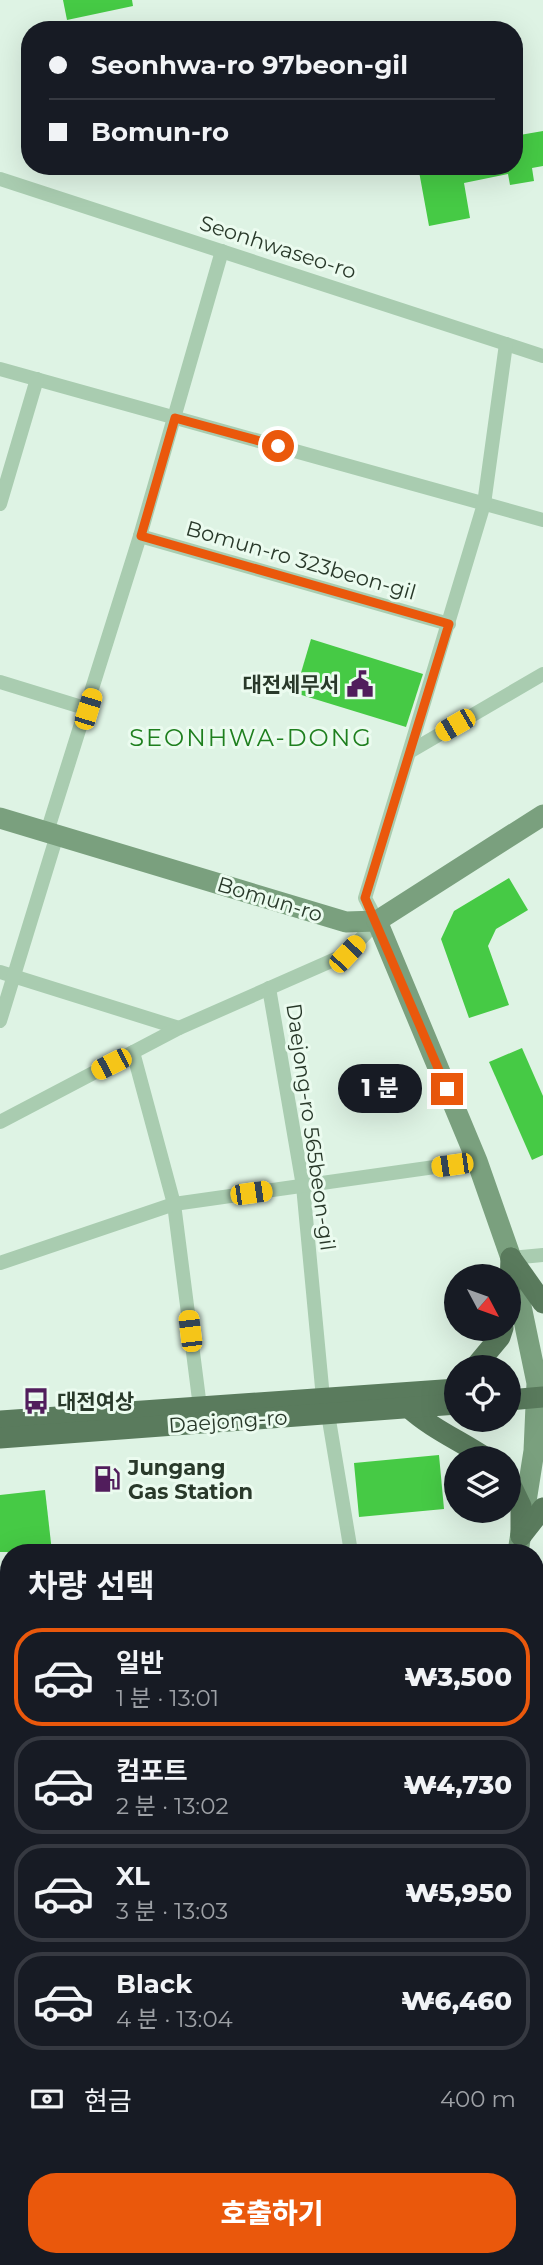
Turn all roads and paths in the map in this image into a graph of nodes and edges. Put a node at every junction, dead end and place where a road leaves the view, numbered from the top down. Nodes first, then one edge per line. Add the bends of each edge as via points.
1 (0, 179) edge
2 (222, 251) junction
3 (506, 344) junction
4 (543, 356) edge
5 (0, 369) edge
6 (37, 379) junction
7 (175, 418) junction
8 (0, 504) edge
9 (484, 504) junction
10 (543, 520) edge
11 (141, 536) junction
12 (449, 624) junction
13 (543, 674) edge
14 (0, 682) edge
15 (88, 709) junction
16 (411, 751) junction
17 (543, 815) edge
18 (0, 818) edge
19 (52, 834) junction
20 (377, 921) junction
21 (0, 972) edge
22 (16, 977) junction
23 (269, 988) junction
24 (0, 1021) edge
25 (179, 1028) junction
26 (133, 1052) junction
27 (0, 1122) edge
28 (477, 1161) junction
29 (303, 1185) junction
30 (174, 1204) junction
31 (543, 1255) edge
32 (511, 1258) junction
33 (0, 1263) edge
34 (511, 1264) edge
35 (543, 1303) edge
36 (497, 1341) edge
37 (485, 1355) edge
38 (444, 1384) edge
39 (521, 1387) edge
40 (444, 1390) edge
41 (540, 1390) edge
42 (430, 1391) junction
43 (521, 1396) edge
44 (444, 1405) edge
45 (325, 1406) junction
46 (200, 1407) junction
47 (408, 1407) junction
48 (0, 1421) edge
49 (0, 1438) edge
50 (469, 1446) edge
51 (543, 1508) edge
52 (521, 1523) edge
53 (350, 1544) edge
54 (520, 1544) edge

1 - 2 street, Seonhwaseo-ro
2 - 3 street, Seonhwaseo-ro
2 - 7 street
3 - 4 street, Seonhwaseo-ro
3 - 9 street
5 - 6 street
6 - 7 street
6 - 8 street
7 - 9 street
7 - 11 street
9 - 10 street
9 - 12 street
11 - 12 street, Bomun-ro 323beon-gil
11 - 15 street
12 - 16 street
13 - 16 street
14 - 15 street
15 - 19 street
16 - 20 street via 365,898
17 - 20 main road
18 - 19 main road, Bomun-ro
19 - 20 main road, Bomun-ro via 346,922
19 - 22 street
20 - 23 street via 347,954
20 - 28 main road
21 - 22 street
22 - 24 street
22 - 25 street
23 - 25 street
23 - 29 street, Daejong-ro 565beon-gil
25 - 26 street
26 - 27 street
26 - 30 street
28 - 29 street
28 - 32 main road
29 - 30 street
29 - 45 street, Daejong-ro 565beon-gil
30 - 33 street
30 - 46 street
31 - 32 street
32 - 34 main road
32 - 35 main road
32 - 41 main road
36 - 37 main road
38 - 42 main road
39 - 41 main road
40 - 42 main road, Daejong-ro
41 - 43 main road
41 - 54 main road
42 - 45 main road, Daejong-ro
44 - 47 main road, Daejong-ro
45 - 46 main road, Daejong-ro
45 - 47 main road, Daejong-ro
45 - 49 main road, Daejong-ro
45 - 53 street, Daejong-ro 565beon-gil
46 - 48 main road, Daejong-ro
47 - 50 main road via 432,1429
51 - 54 main road
52 - 54 main road

